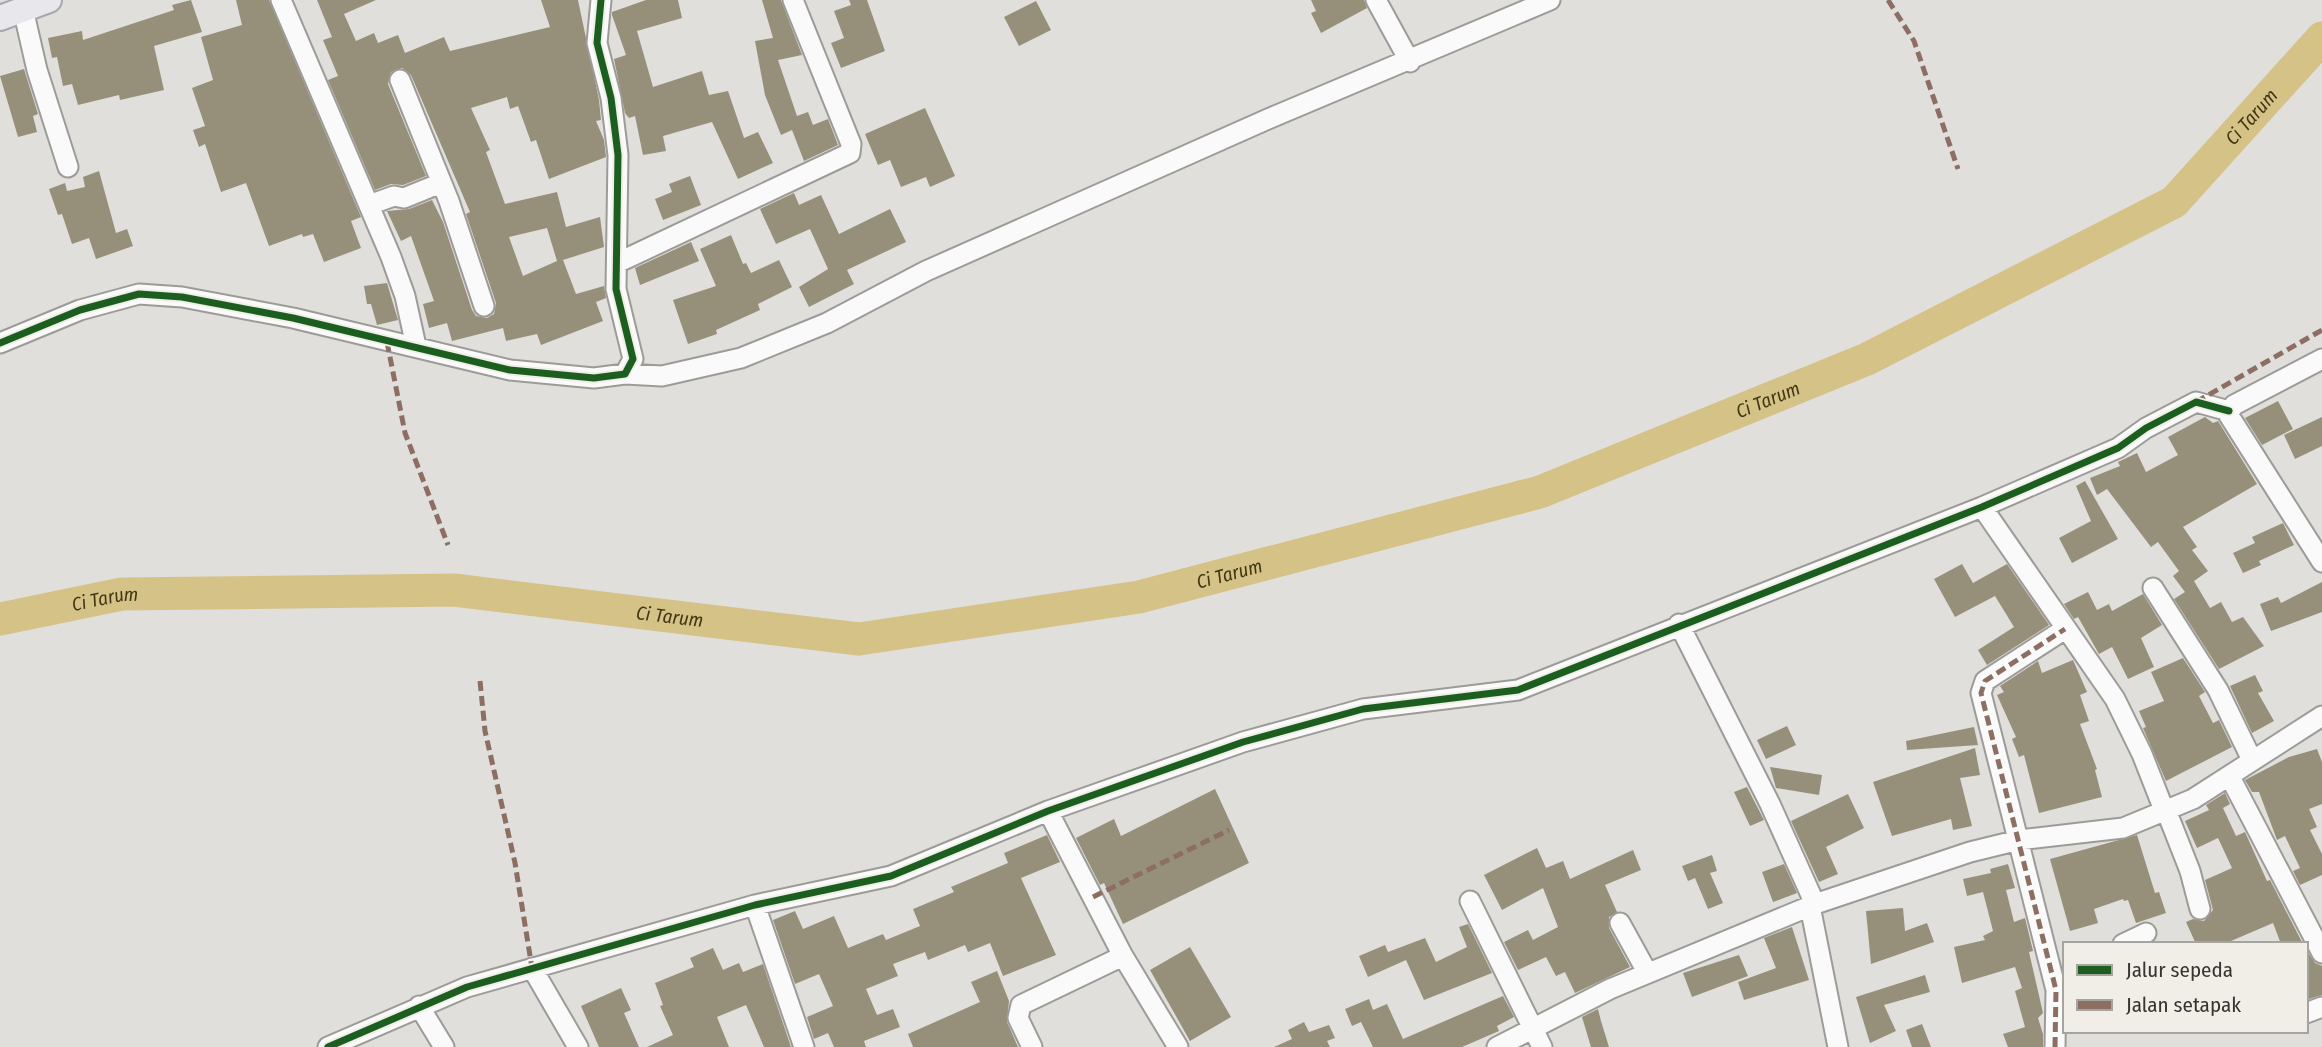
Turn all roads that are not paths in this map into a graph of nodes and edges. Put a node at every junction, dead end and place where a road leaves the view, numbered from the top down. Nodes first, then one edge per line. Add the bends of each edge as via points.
1 (49, 0) edge
2 (281, 0) edge
3 (601, 0) edge
4 (793, 0) edge
5 (1376, 0) edge
6 (1550, 0) edge
7 (11, 14) edge
8 (1410, 62) junction
9 (400, 80) dead end
10 (68, 167) dead end
11 (441, 183) junction
12 (369, 205) junction
13 (617, 263) junction
14 (484, 306) dead end
15 (0, 343) edge
16 (416, 346) junction
17 (2322, 359) edge
18 (625, 374) junction
19 (2229, 411) junction
20 (1982, 507) junction
21 (2322, 562) edge
22 (2153, 587) dead end
23 (1679, 624) junction
24 (2065, 629) junction
25 (2322, 716) edge
26 (2252, 760) junction
27 (2230, 778) junction
28 (2165, 810) junction
29 (1048, 811) junction
30 (2018, 840) junction
31 (1470, 901) dead end
32 (755, 905) junction
33 (1812, 905) junction
34 (2200, 909) dead end
35 (1620, 923) dead end
36 (2146, 933) dead end
37 (2127, 942) edge
38 (2322, 953) edge
39 (1124, 956) junction
40 (533, 968) junction
41 (1647, 972) junction
42 (2059, 975) edge
43 (419, 1006) junction
44 (1533, 1027) junction
45 (328, 1047) edge
46 (443, 1047) edge
47 (578, 1047) edge
48 (804, 1047) edge
49 (1032, 1047) edge
50 (1178, 1047) edge
51 (1497, 1047) edge
52 (1542, 1047) edge
53 (1838, 1047) edge
54 (2056, 1047) edge

1 - 7 main road
2 - 12 street
3 - 13 street via 597,43 611,98 618,155
4 - 13 street via 851,144 850,153
5 - 8 street
6 - 8 street
7 - 10 street via 37,69
8 - 18 street via 1268,119 926,271 827,323 741,358 662,376
9 - 11 street
11 - 12 street via 404,198 394,196
11 - 14 street
12 - 16 street via 405,296
13 - 18 street via 616,289 633,359
15 - 16 street via 80,310 139,294 182,297
16 - 18 street via 510,370 594,378
17 - 19 street
19 - 20 street via 2196,402 2118,448
19 - 21 street
20 - 23 street
20 - 24 street
22 - 26 street via 2218,690
23 - 29 street via 1518,690 1363,709 1324,719 1243,741
23 - 33 street via 1770,804
24 - 28 street via 2115,699
24 - 30 street via 1981,687
25 - 26 street
26 - 27 street
27 - 28 street
27 - 38 street
28 - 30 street via 2123,828
28 - 34 street
29 - 32 street via 891,876
29 - 39 street
30 - 33 street
30 - 42 street
31 - 44 street
32 - 40 street
32 - 48 street
33 - 41 street
33 - 53 street
35 - 41 street
36 - 37 street
39 - 49 street via 1021,1005 1018,1017
39 - 50 street
40 - 43 street
40 - 47 street
41 - 44 street
42 - 54 street
43 - 45 street
43 - 46 street
44 - 51 street
44 - 52 street

